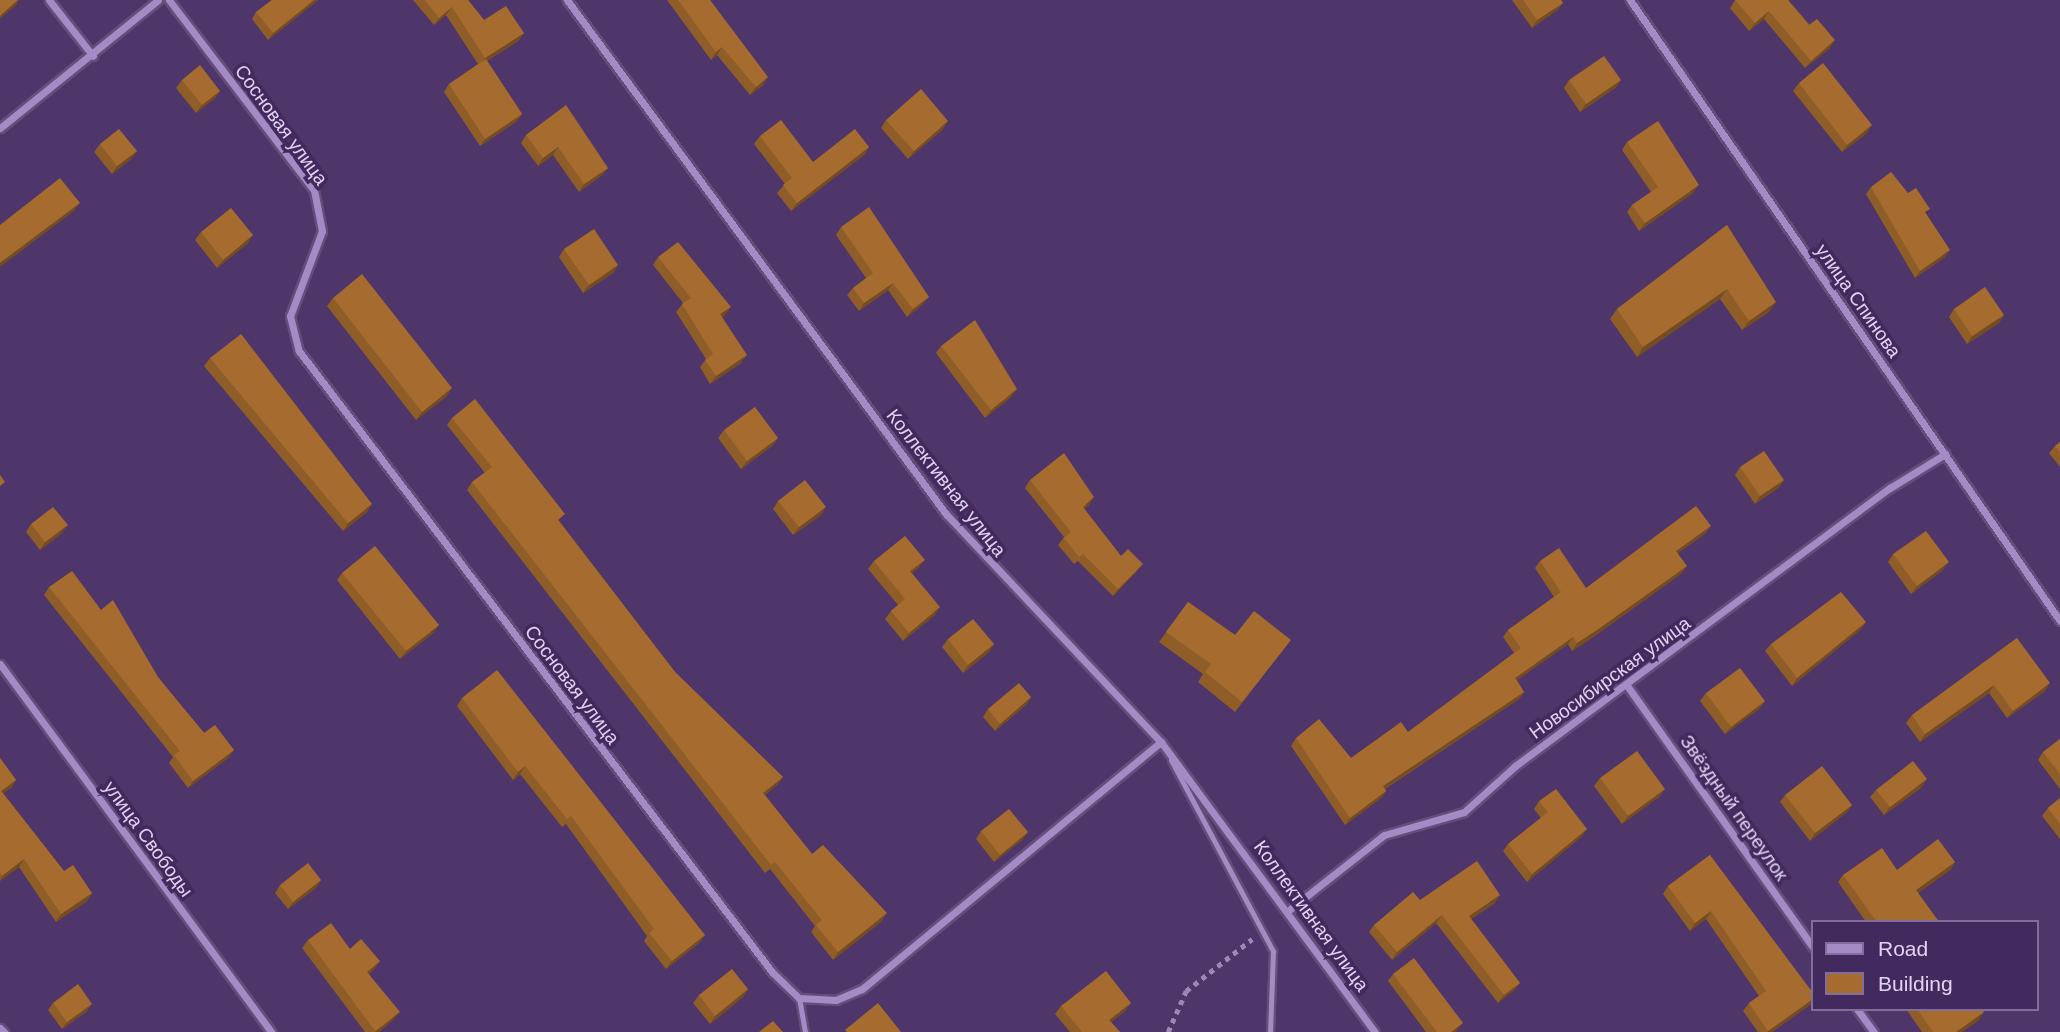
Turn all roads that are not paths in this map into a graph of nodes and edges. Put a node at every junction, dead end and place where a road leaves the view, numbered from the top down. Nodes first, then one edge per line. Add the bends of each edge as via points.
1 (49, 0) edge
2 (158, 0) edge
3 (169, 0) edge
4 (566, 0) edge
5 (1630, 0) edge
6 (93, 56) junction
7 (0, 128) edge
8 (1945, 454) junction
9 (2060, 621) edge
10 (0, 664) edge
11 (1628, 687) junction
12 (1161, 742) junction
13 (1289, 910) junction
14 (1812, 946) edge
15 (799, 998) junction
16 (1858, 1011) edge
17 (0, 1028) edge
18 (4, 1032) edge
19 (271, 1032) edge
20 (805, 1032) edge
21 (1270, 1032) edge
22 (1375, 1032) edge
23 (1874, 1032) edge

1 - 6 street
2 - 6 street
3 - 15 street, Сосновая улица via 314,190 322,231 290,316 299,351 764,961
4 - 12 street, Коллективная улица via 954,524
5 - 8 street, улица Спинова
6 - 7 street
8 - 9 street, улица Спинова
8 - 11 street, Новосибирская улица via 1890,488
10 - 19 street, улица Свободы
11 - 13 street, Новосибирская улица via 1515,766 1464,812 1384,835
11 - 14 street, Звёздный переулок
12 - 13 street, Коллективная улица
12 - 15 street via 862,989 836,1000
12 - 21 lane via 1273,951
13 - 22 street, Коллективная улица
15 - 20 lane
16 - 23 street
17 - 18 street

